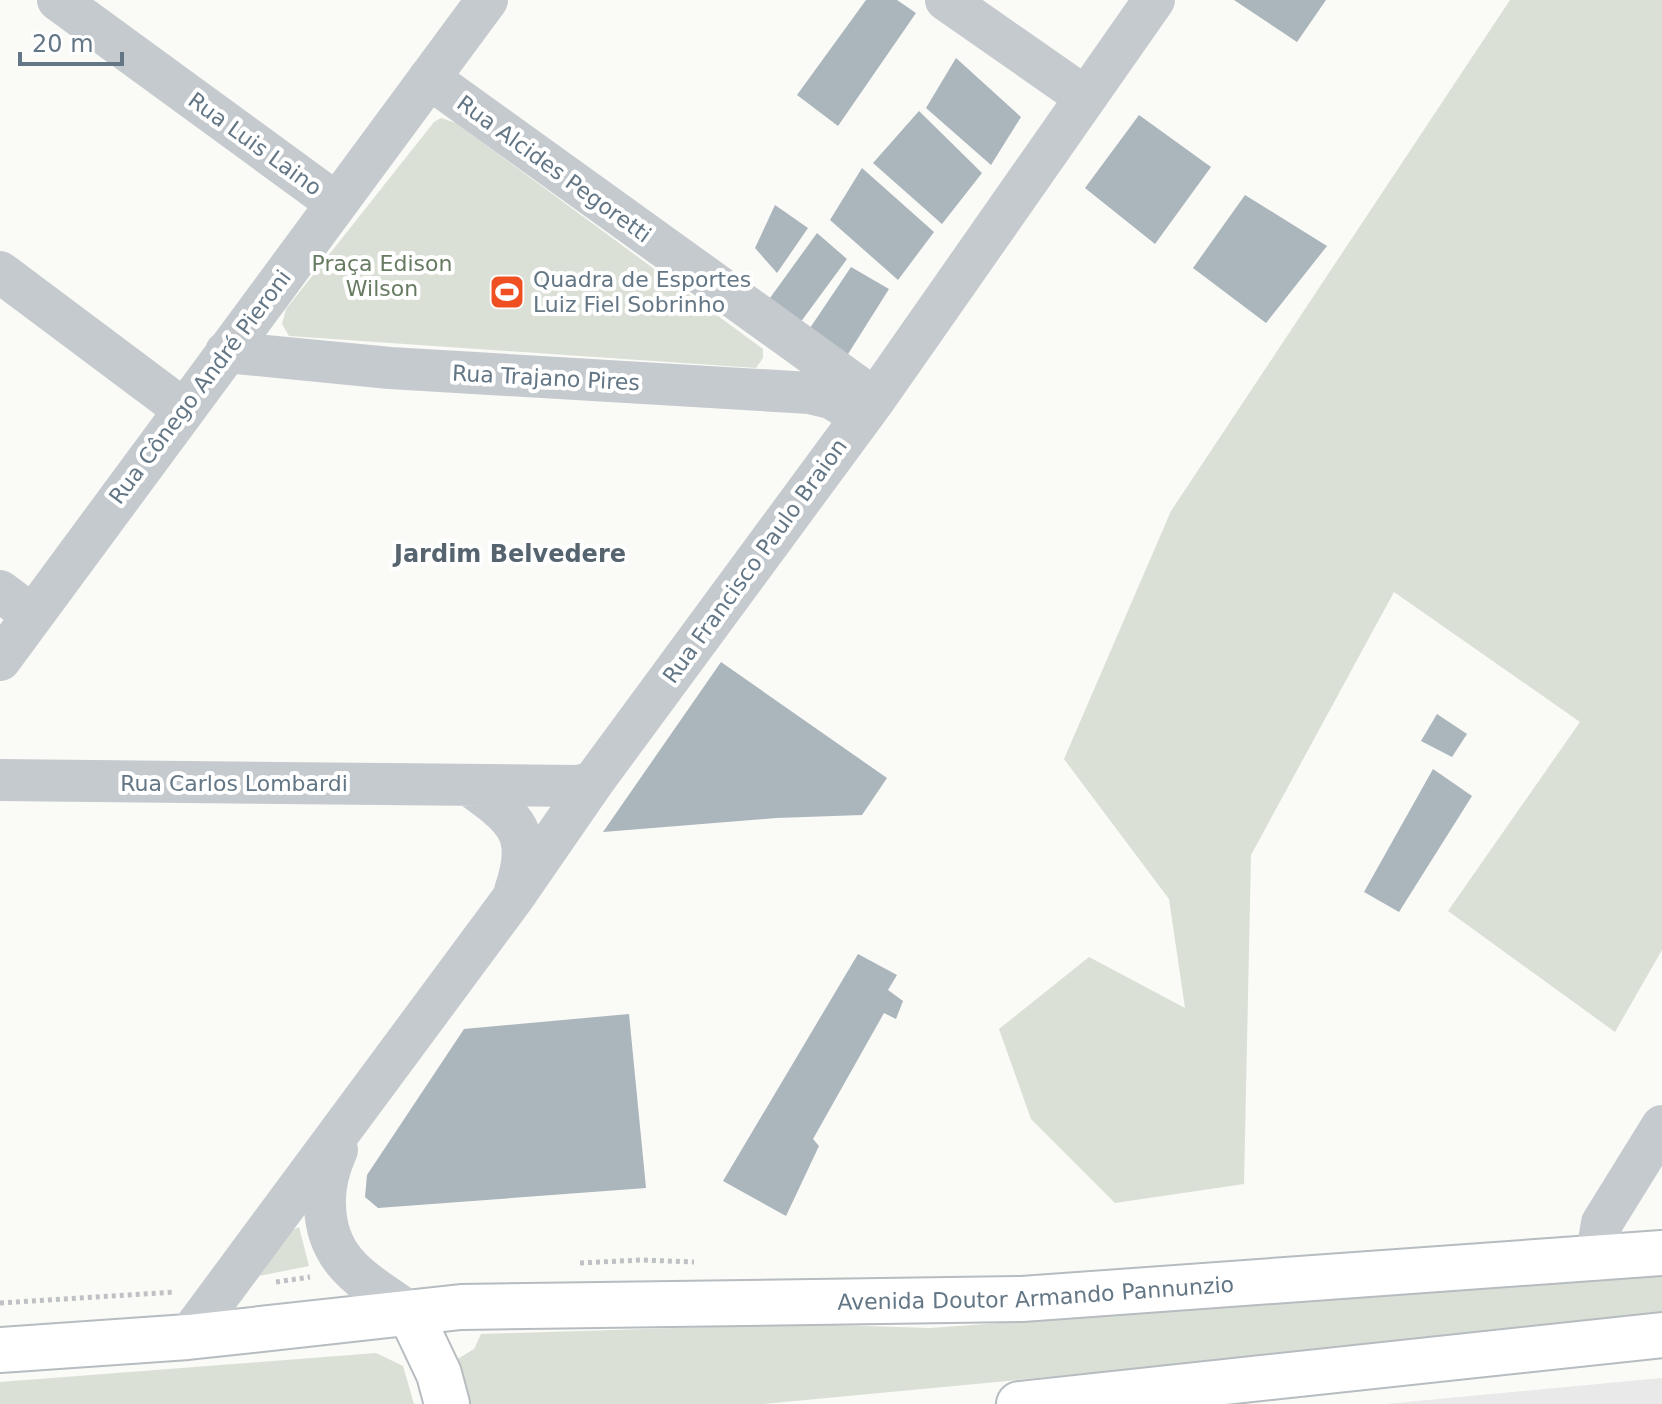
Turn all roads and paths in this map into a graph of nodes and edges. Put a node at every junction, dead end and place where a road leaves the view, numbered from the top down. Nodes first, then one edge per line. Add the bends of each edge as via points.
1 (58, 0) edge
2 (487, 0) edge
3 (946, 0) edge
4 (1154, 0) edge
5 (429, 78) junction
6 (1085, 97) junction
7 (336, 203) junction
8 (0, 272) edge
9 (226, 352) junction
10 (868, 408) junction
11 (183, 409) junction
12 (16, 603) edge
13 (0, 660) edge
14 (0, 780) edge
15 (593, 782) junction
16 (469, 785) junction
17 (513, 898) junction
18 (352, 1118) junction
19 (1662, 1126) edge
20 (1662, 1253) edge
21 (1596, 1259) junction
22 (410, 1313) junction
23 (1662, 1335) edge
24 (188, 1337) junction
25 (7, 1353) edge
26 (447, 1404) edge
27 (1019, 1404) edge

1 - 7 street, Rua Luis Laino
2 - 5 street, Rua Cônego André Pieroni
3 - 6 street
4 - 6 street, Rua Francisco Paulo Braion
5 - 7 street, Rua Cônego André Pieroni
5 - 10 street, Rua Alcides Pegoretti
6 - 10 street, Rua Francisco Paulo Braion
7 - 9 street, Rua Cônego André Pieroni
8 - 11 street
9 - 10 street, Rua Trajano Pires via 390,368 810,393
9 - 11 street, Rua Cônego André Pieroni
10 - 15 street, Rua Francisco Paulo Braion
11 - 12 street, Rua Cônego André Pieroni
12 - 13 street, Rua Cônego André Pieroni
14 - 16 street, Rua Carlos Lombardi
15 - 16 street, Rua Carlos Lombardi
15 - 17 street, Rua Francisco Paulo Braion
16 - 17 street via 502,808 525,847
17 - 18 street, Rua Francisco Paulo Braion
18 - 22 street, Rua Francisco Paulo Braion via 324,1187 328,1237 350,1270
18 - 24 street, Rua Francisco Paulo Braion
19 - 21 street via 1602,1223
20 - 21 main road, Avenida Doutor Armando Pannunzio
21 - 22 main road, Avenida Doutor Armando Pannunzio via 1022,1299 461,1307
22 - 24 main road, Avenida Doutor Armando Pannunzio
22 - 26 main road
23 - 27 main road
24 - 25 main road, Avenida Doutor Armando Pannunzio

